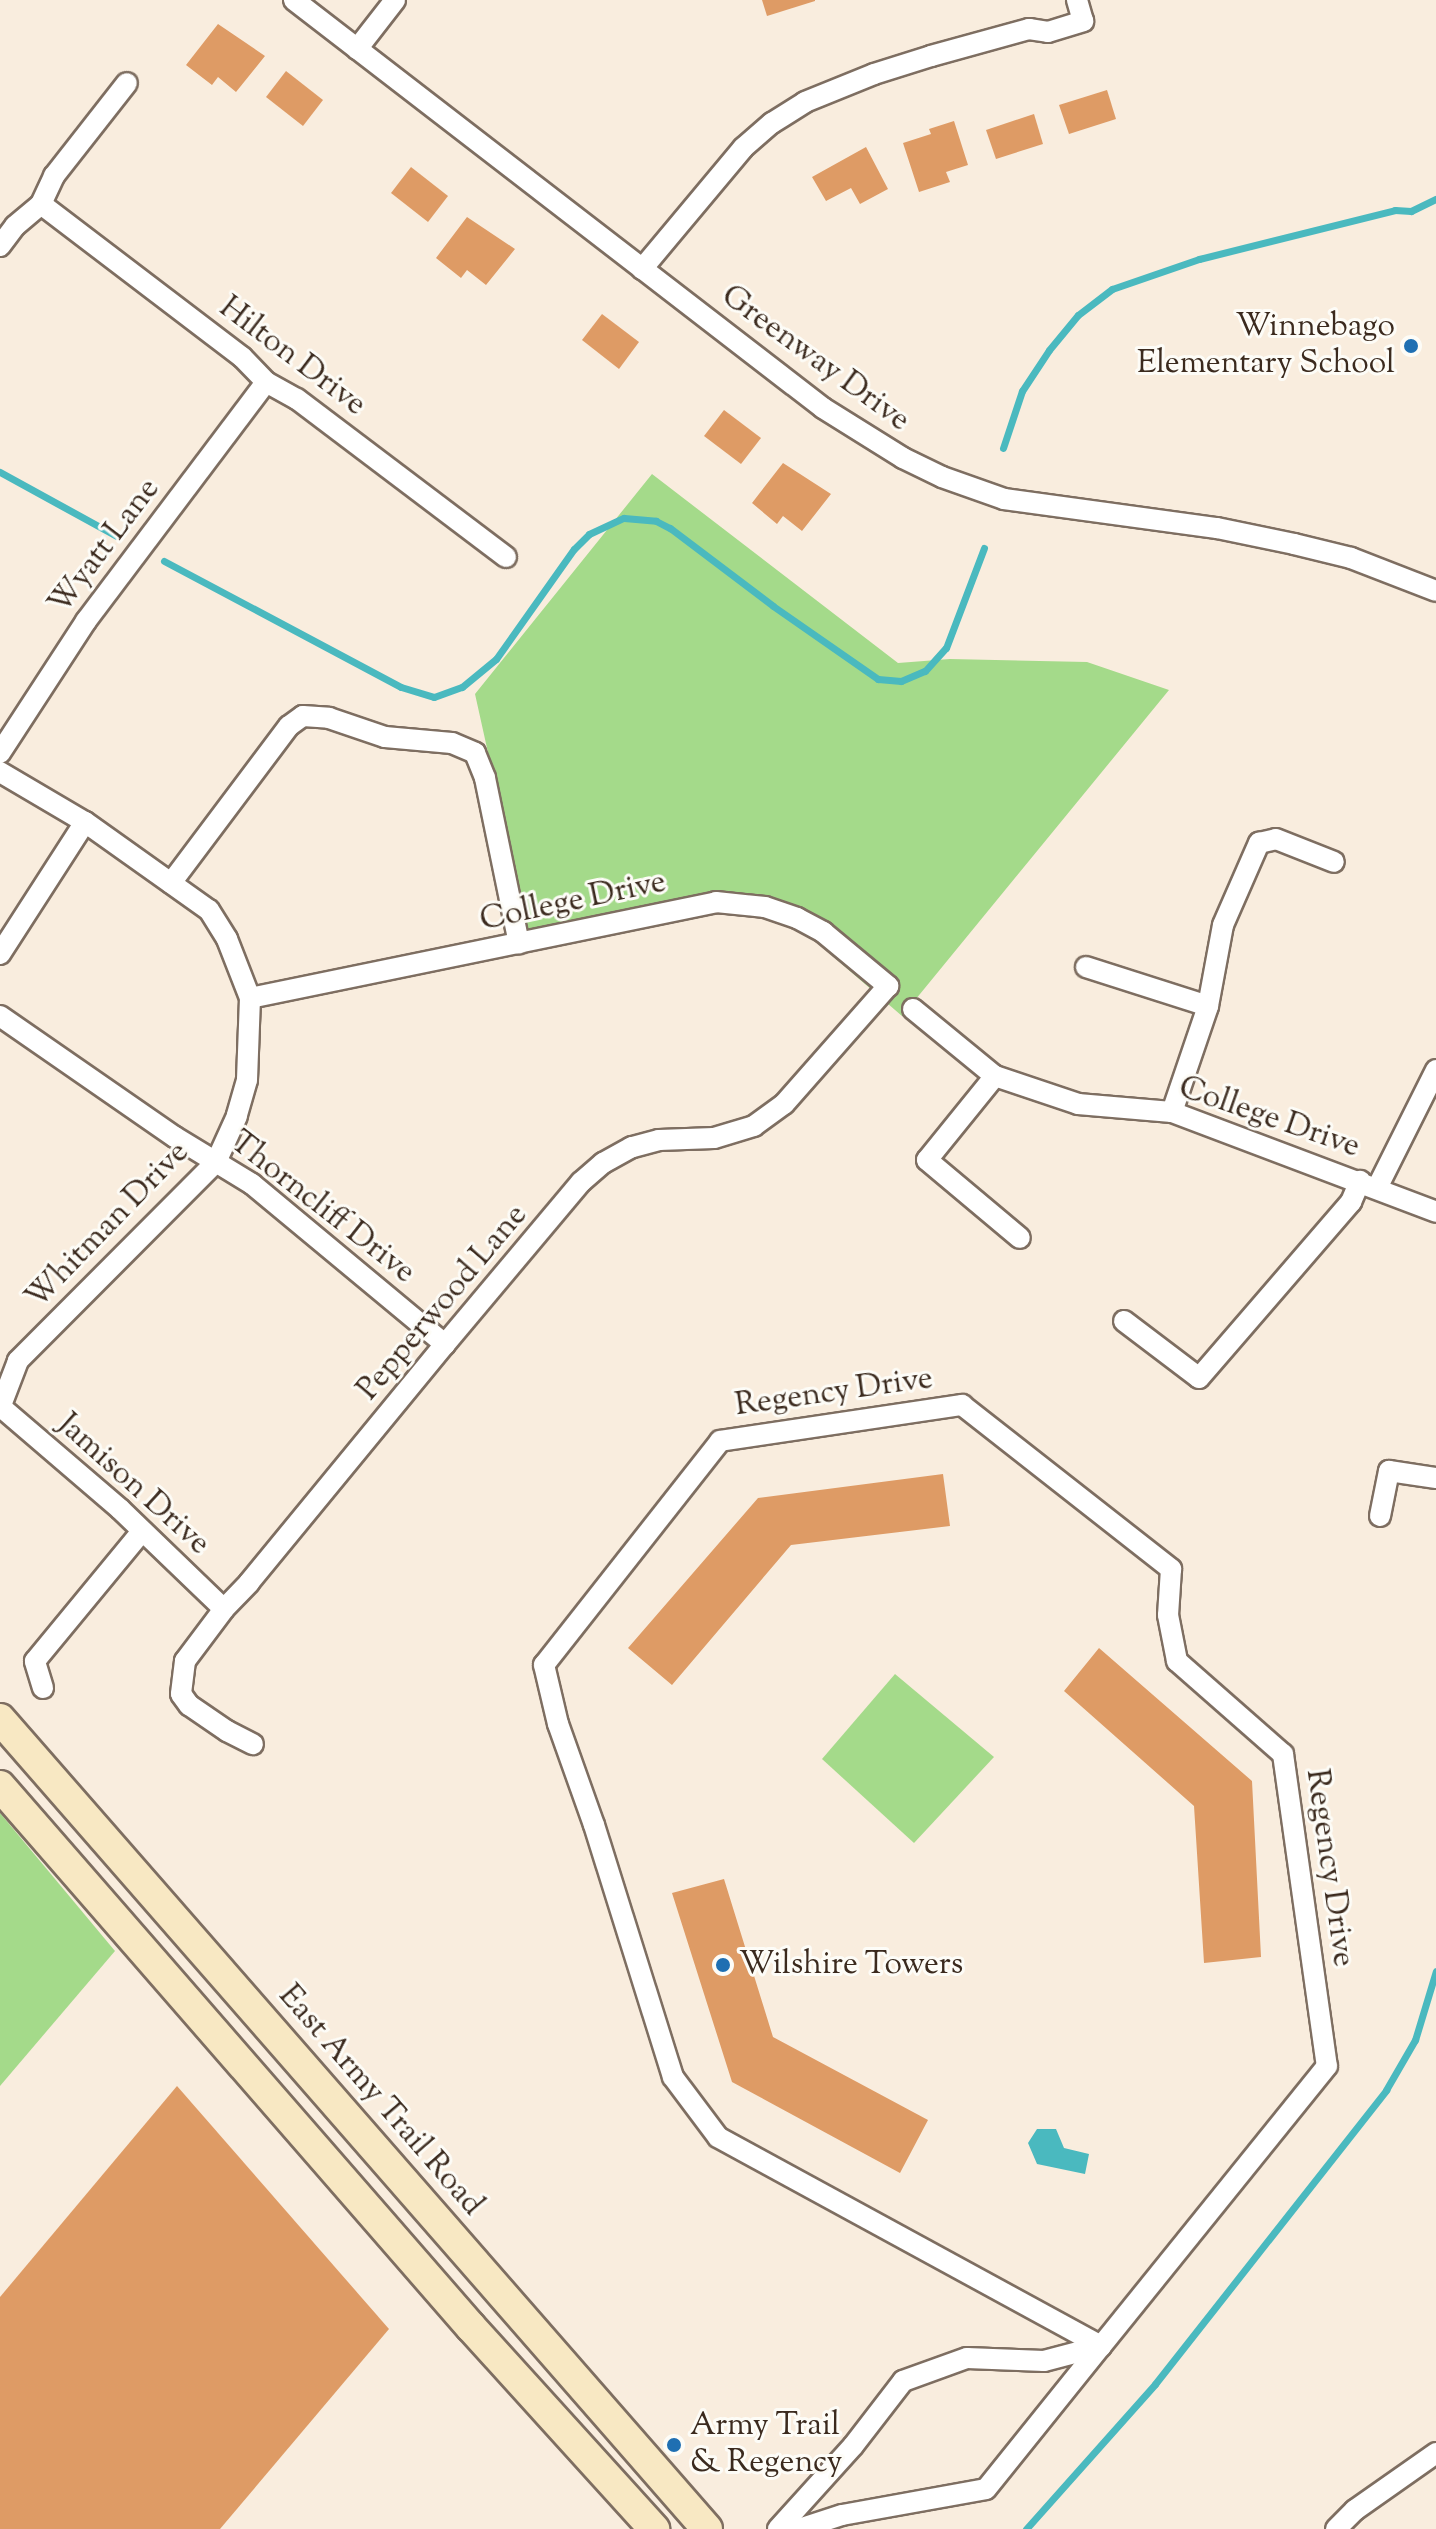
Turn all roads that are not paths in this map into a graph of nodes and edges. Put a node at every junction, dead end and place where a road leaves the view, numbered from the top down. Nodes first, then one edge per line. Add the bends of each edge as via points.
1 (294, 0) edge
2 (395, 0) edge
3 (1077, 0) edge
4 (357, 49) junction
5 (127, 83) dead end
6 (41, 204) junction
7 (0, 246) edge
8 (642, 269) junction
9 (266, 382) junction
10 (506, 557) dead end
11 (1436, 591) edge
12 (0, 753) edge
13 (0, 772) edge
14 (85, 822) junction
15 (1334, 862) dead end
16 (171, 883) junction
17 (519, 944) junction
18 (0, 954) edge
19 (1086, 967) dead end
20 (888, 986) joint
21 (250, 998) junction
22 (1208, 1006) junction
23 (913, 1009) dead end
24 (0, 1016) edge
25 (1436, 1070) edge
26 (995, 1076) junction
27 (1172, 1112) junction
28 (216, 1162) junction
29 (1368, 1184) junction
30 (1436, 1212) edge
31 (1020, 1238) dead end
32 (1124, 1321) dead end
33 (445, 1344) junction
34 (9, 1364) edge
35 (1, 1407) edge
36 (1436, 1478) edge
37 (1380, 1516) dead end
38 (142, 1531) junction
39 (224, 1609) junction
40 (43, 1688) dead end
41 (0, 1719) edge
42 (253, 1744) dead end
43 (0, 1786) edge
44 (1101, 2346) junction
45 (1436, 2453) edge
46 (654, 2529) edge
47 (707, 2529) edge
48 (778, 2529) edge
49 (799, 2529) edge
50 (1336, 2529) edge

1 - 4 street, Greenway Drive
2 - 4 street
3 - 8 street via 1083,21 1048,32 1029,29 931,56 805,102 743,148
4 - 8 street, Greenway Drive
5 - 6 street via 54,176
6 - 7 street
6 - 9 street, Hilton Drive via 242,357
8 - 11 street, Greenway Drive via 870,441 942,477 1004,499 1217,528 1294,544 1351,558
9 - 10 street, Hilton Drive via 297,399
9 - 12 street, Wyatt Lane via 86,621
13 - 14 street, Whitman Drive
14 - 16 street, Whitman Drive
14 - 18 street
15 - 22 street via 1276,839 1259,843 1223,925
16 - 17 street via 289,726 303,716 329,718 398,740 452,743 475,753 485,778
16 - 21 street, Whitman Drive via 209,910 227,939
17 - 20 street, College Drive via 716,902 765,907 823,932
17 - 21 street, College Drive
19 - 22 street
20 - 33 street, Pepperwood Lane via 784,1104 754,1126 714,1138 659,1140 603,1163 581,1182
21 - 28 street, Whitman Drive via 247,1080
22 - 27 street
23 - 26 street, College Drive
24 - 28 street, Thorncliff Drive
25 - 29 street
26 - 27 street, College Drive via 1078,1104
26 - 31 street via 927,1160
27 - 29 street, College Drive
28 - 33 street, Thorncliff Drive via 252,1184
28 - 34 street, Whitman Drive
29 - 30 street, College Drive
29 - 32 street via 1199,1378
33 - 39 street, Pepperwood Lane
34 - 35 street, Whitman Drive
35 - 38 street, Jamison Drive
36 - 37 street via 1389,1471
38 - 39 street, Jamison Drive
38 - 40 street via 35,1661
39 - 42 street, Pepperwood Lane via 185,1661 181,1694 189,1705
41 - 47 main road, East Army Trail Road
43 - 46 main road
44 - 44 street, Regency Drive via 1327,2066 1283,1754 1177,1661 1168,1615 1171,1569 962,1405 720,1441 544,1665 558,1724 673,2077 718,2137
44 - 48 street via 1044,2361 967,2358 903,2381
44 - 49 street, Regency Drive via 986,2489 842,2515
45 - 50 street

